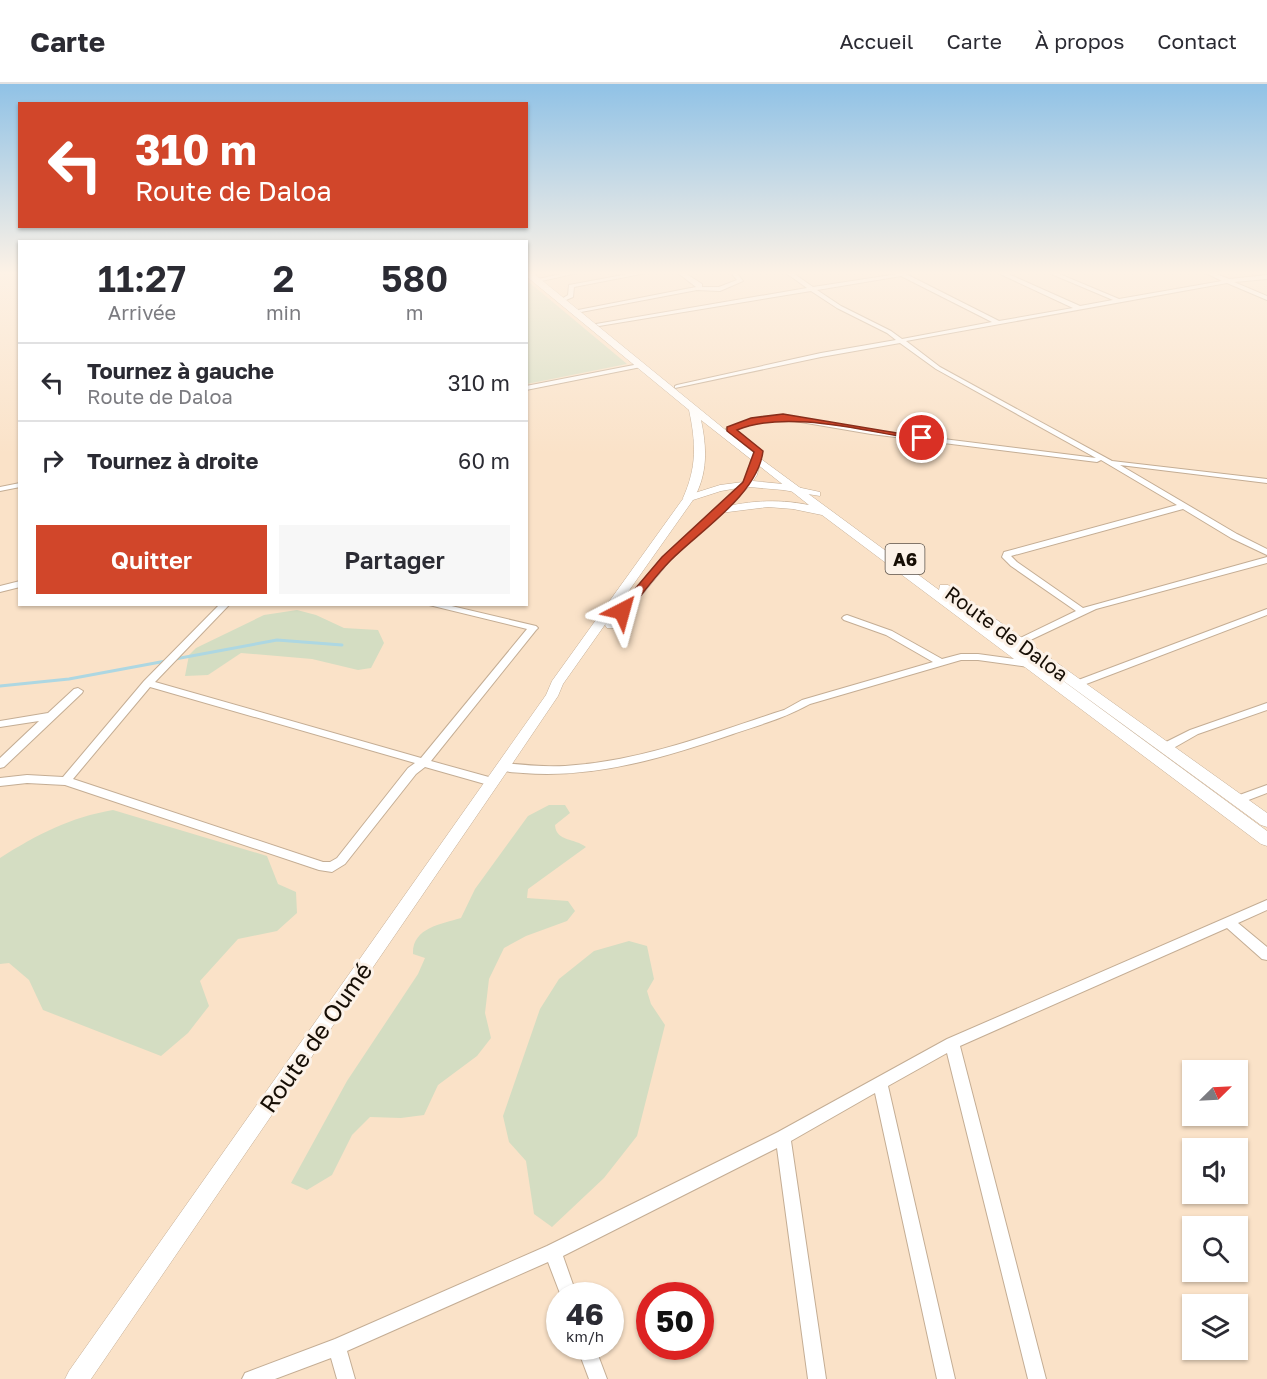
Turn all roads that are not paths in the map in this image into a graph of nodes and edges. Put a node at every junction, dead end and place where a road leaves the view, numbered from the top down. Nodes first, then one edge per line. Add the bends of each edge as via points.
1 (600, 333) edge
2 (610, 333) edge
3 (890, 333) edge
4 (940, 333) edge
5 (903, 340) junction
6 (639, 366) junction
7 (677, 387) junction
8 (528, 388) edge
9 (694, 410) junction
10 (730, 429) junction
11 (758, 456) junction
12 (1106, 461) junction
13 (1267, 481) edge
14 (747, 483) junction
15 (18, 485) edge
16 (791, 487) junction
17 (0, 489) edge
18 (816, 494) junction
19 (689, 498) junction
20 (1184, 506) junction
21 (716, 512) junction
22 (835, 520) junction
23 (1267, 552) edge
24 (1267, 560) edge
25 (18, 585) edge
26 (0, 589) edge
27 (224, 606) edge
28 (438, 606) edge
29 (1083, 612) junction
30 (1267, 612) edge
31 (847, 618) dead end
32 (1019, 642) junction
33 (940, 662) junction
34 (1029, 664) junction
35 (148, 683) junction
36 (1077, 684) junction
37 (78, 691) dead end
38 (552, 696) junction
39 (1267, 706) edge
40 (51, 716) junction
41 (0, 724) edge
42 (1166, 747) junction
43 (424, 762) junction
44 (0, 764) edge
45 (503, 767) junction
46 (66, 781) junction
47 (492, 782) junction
48 (0, 783) edge
49 (1267, 789) edge
50 (1238, 800) junction
51 (1267, 821) edge
52 (1267, 840) edge
53 (1267, 905) edge
54 (1229, 923) junction
55 (1267, 955) edge
56 (952, 1043) junction
57 (880, 1082) junction
58 (783, 1137) junction
59 (553, 1252) junction
60 (563, 1282) edge
61 (337, 1347) junction
62 (591, 1360) edge
63 (77, 1379) edge
64 (251, 1379) edge
65 (346, 1379) edge
66 (598, 1379) edge
67 (817, 1379) edge
68 (946, 1379) edge
69 (1038, 1379) edge

1 - 6 highway, A6
2 - 7 highway, Route de Daloa / A6
3 - 5 street
4 - 5 street
5 - 7 street
5 - 12 street via 938,368
6 - 8 street
6 - 9 highway, A6
7 - 10 highway, Route de Daloa / A6
9 - 11 highway, Route de Daloa / A6
9 - 19 highway via 701,437 702,465
10 - 11 highway, Route de Daloa / A6
10 - 12 street via 751,421 783,417
11 - 14 main road
11 - 16 highway, Route de Daloa / A6
11 - 18 highway, Route de Daloa / A6
12 - 13 street
12 - 20 street
14 - 16 main road
14 - 19 main road
14 - 21 main road
15 - 17 street
16 - 18 main road
16 - 22 highway, Route de Daloa / A6
18 - 32 highway, Route de Daloa / A6
19 - 38 main road
20 - 23 street
20 - 29 street via 1007,554 1014,564
21 - 22 highway via 776,504 816,511
21 - 38 main road via 666,559
22 - 34 highway, Route de Daloa / A6
24 - 29 street
25 - 26 street
27 - 35 street
28 - 43 street via 533,628
29 - 32 street
30 - 36 street
31 - 33 street via 889,633
32 - 36 highway, Route de Daloa / A6
33 - 34 street via 978,657
33 - 45 street via 663,751 581,770 526,771
34 - 52 highway, Route de Daloa / A6
35 - 43 street
35 - 46 street
36 - 42 highway, Route de Daloa / A6
37 - 40 street
38 - 45 main road, Route de Oumé
39 - 42 street via 1194,732
40 - 41 street
40 - 44 street
42 - 50 highway, Route de Daloa / A6
43 - 46 street via 412,771 341,861 332,867
43 - 47 street
45 - 47 main road, Route de Oumé
46 - 48 street via 27,779
47 - 63 main road, Route de Oumé
49 - 50 street
50 - 51 highway, Route de Daloa / A6
53 - 54 street
54 - 55 street
54 - 56 street
56 - 57 street
56 - 69 street
57 - 58 street
57 - 68 street
58 - 59 street
58 - 67 street
59 - 60 street
59 - 61 street
61 - 64 street
61 - 65 street
62 - 66 street

